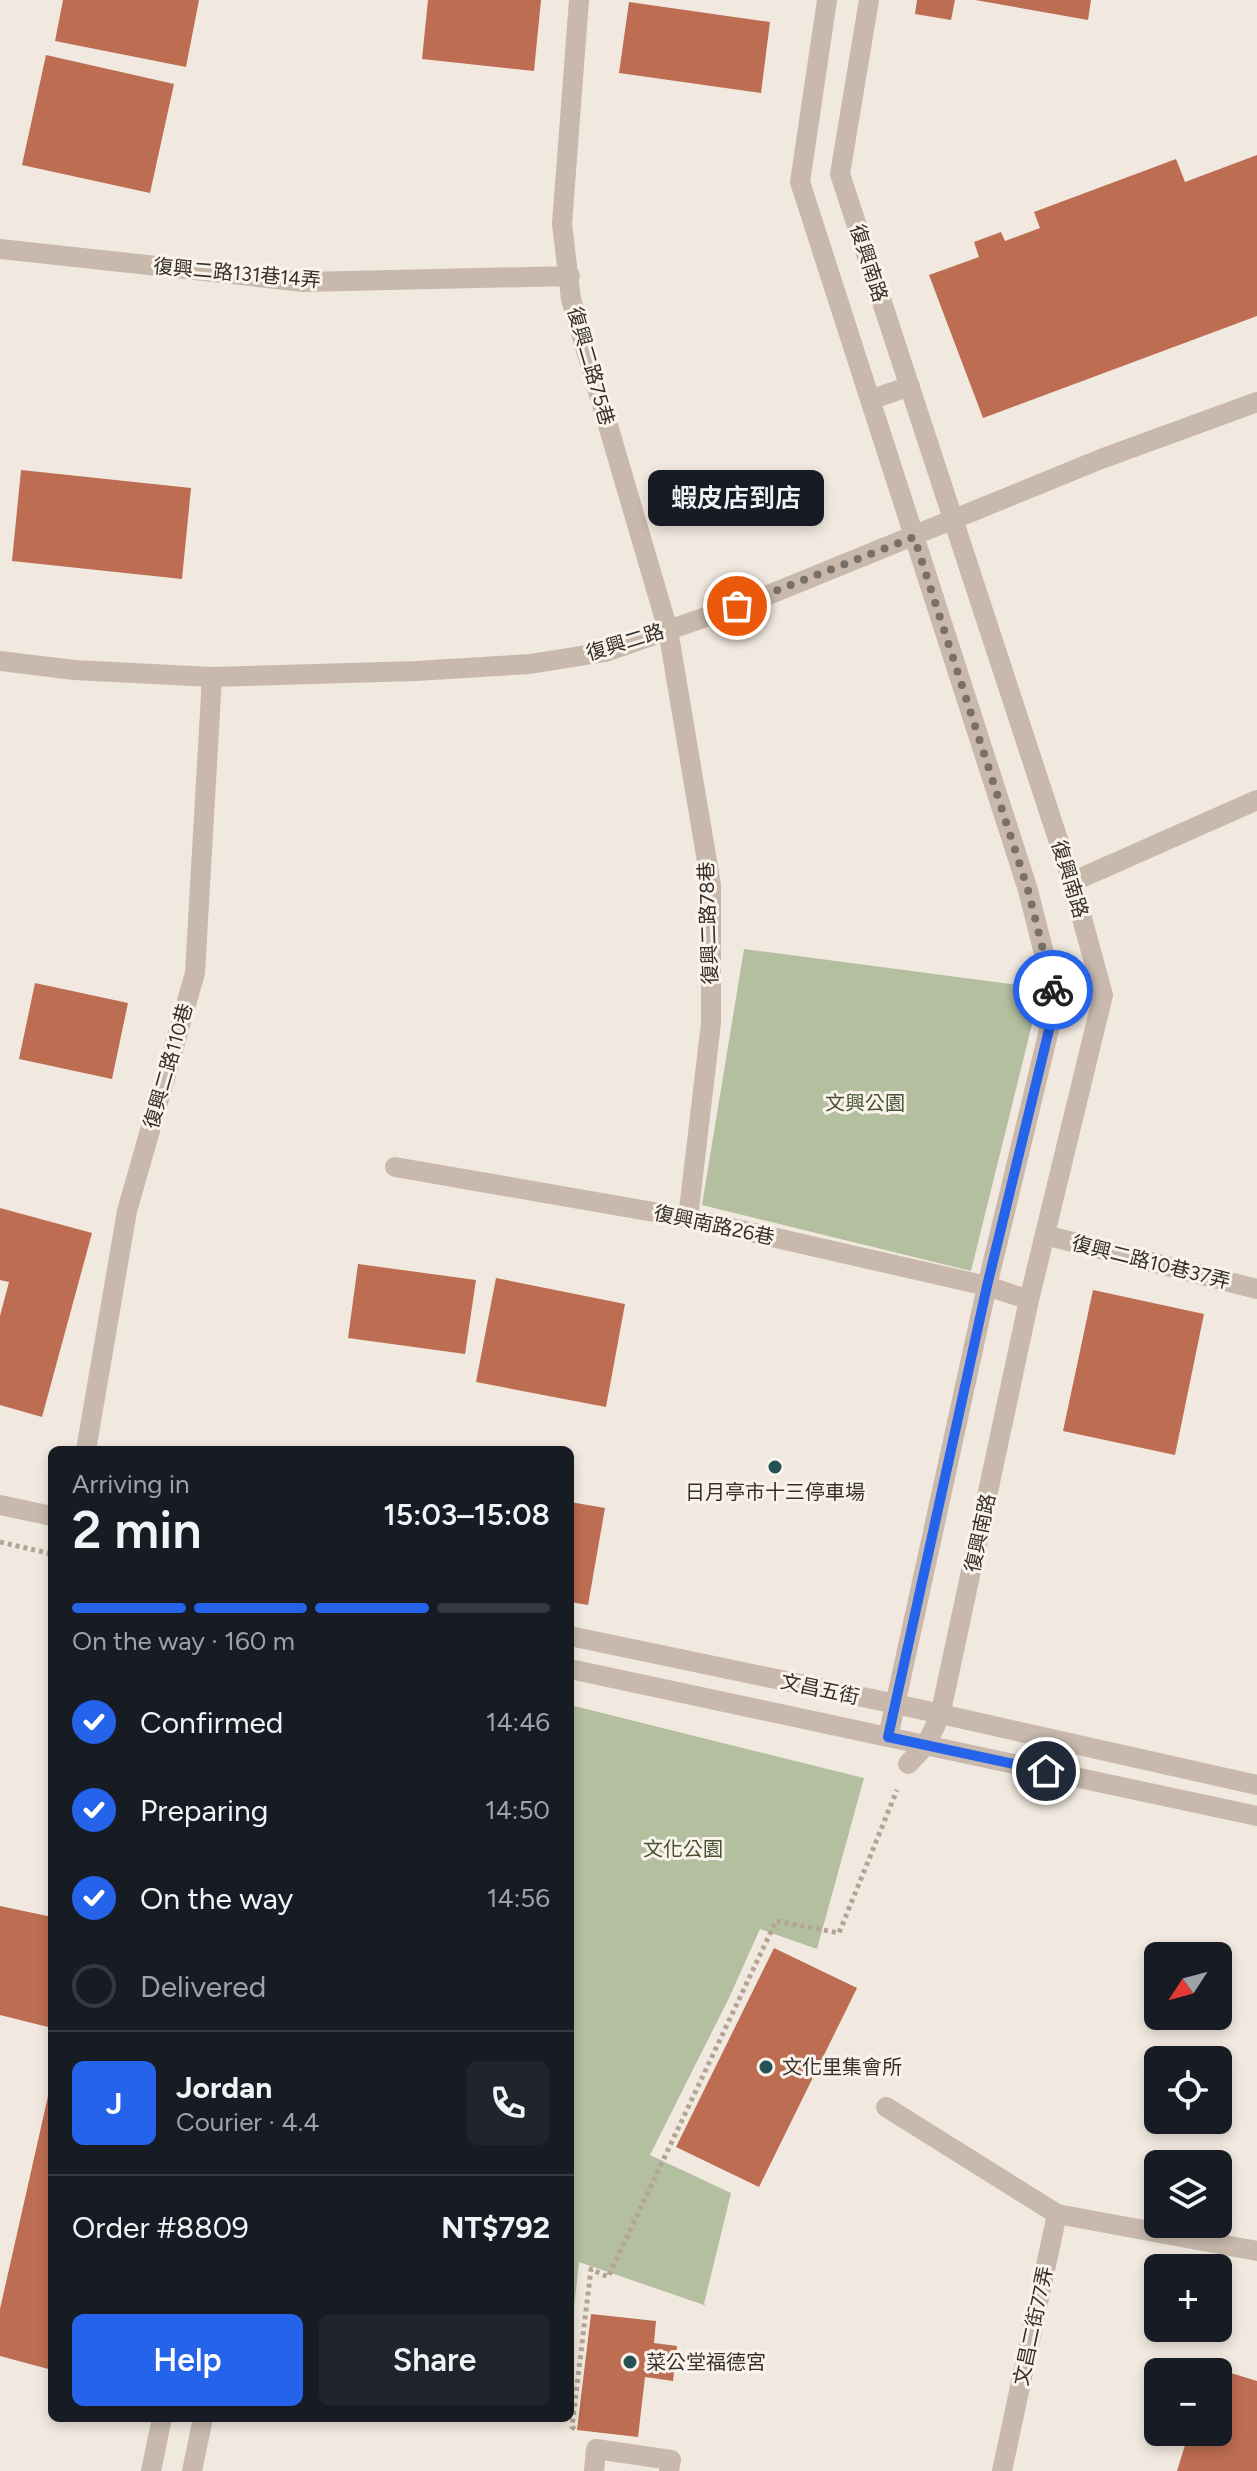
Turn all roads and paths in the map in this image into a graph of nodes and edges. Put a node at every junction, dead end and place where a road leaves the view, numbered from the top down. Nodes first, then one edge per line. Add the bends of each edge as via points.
1 (579, 0) edge
2 (827, 0) edge
3 (869, 0) edge
4 (0, 249) edge
5 (570, 276) junction
6 (910, 386) junction
7 (870, 400) junction
8 (1257, 402) edge
9 (954, 521) junction
10 (914, 537) junction
11 (668, 630) junction
12 (0, 661) edge
13 (212, 677) junction
14 (1257, 800) edge
15 (1072, 882) junction
16 (395, 1167) dead end
17 (688, 1218) junction
18 (1045, 1235) junction
19 (987, 1286) junction
20 (1257, 1289) edge
21 (1029, 1300) junction
22 (87, 1446) edge
23 (0, 1505) edge
24 (48, 1515) edge
25 (0, 1542) edge
26 (48, 1553) edge
27 (574, 1637) edge
28 (574, 1670) edge
29 (896, 1704) junction
30 (940, 1716) junction
31 (888, 1737) junction
32 (926, 1745) junction
33 (908, 1764) joint
34 (1257, 1785) edge
35 (1257, 1816) edge
36 (886, 2107) dead end
37 (1057, 2214) junction
38 (1257, 2251) edge
39 (574, 2410) edge
40 (161, 2422) edge
41 (202, 2422) edge
42 (573, 2422) edge
43 (596, 2449) junction
44 (151, 2471) edge
45 (192, 2471) edge
46 (594, 2471) edge
47 (669, 2471) edge
48 (1002, 2471) edge

1 - 5 street, 復興二路75巷 via 562,224
2 - 7 street, 復興南路 via 800,182
3 - 6 street, 復興南路 via 840,174
4 - 5 street, 復興二路131巷14弄 via 304,282
5 - 11 street, 復興二路75巷 via 571,299
6 - 7 street
6 - 9 street, 復興南路
7 - 10 street, 復興南路
8 - 9 street, 復興二路
9 - 10 street, 復興二路
9 - 15 street, 復興南路
10 - 11 street, 復興二路
10 - 19 street, 復興南路 via 1028,890 1056,1001
11 - 13 street, 復興二路 via 605,652 530,664
11 - 17 street, 復興二路78巷 via 711,885 711,1023
12 - 13 street, 復興二路
13 - 22 street, 復興二路110巷 via 195,973 127,1211
14 - 15 street
15 - 18 street, 復興南路 via 1103,995
16 - 17 street, 復興南路26巷
17 - 19 street, 復興南路26巷
18 - 20 street, 復興二路10巷37弄
18 - 21 street, 復興南路
19 - 21 street, 復興南路26巷
19 - 29 street, 復興南路
21 - 30 street, 復興南路
23 - 24 street
25 - 26 path
27 - 29 street, 文昌五街
28 - 31 street, 文昌五街
29 - 30 street, 文昌五街
29 - 31 street, 復興南路
30 - 32 street, 復興南路
30 - 34 street, 文昌五街
31 - 32 street, 文昌五街
32 - 33 street, 復興南路
32 - 35 street, 文昌五街
33 - 39 path via 839,1933 776,1921 608,2277 591,2269
36 - 37 street
37 - 38 street
37 - 48 street, 文昌二街77弄
40 - 44 street
41 - 45 street
42 - 43 path
43 - 46 street
43 - 47 street via 671,2460

